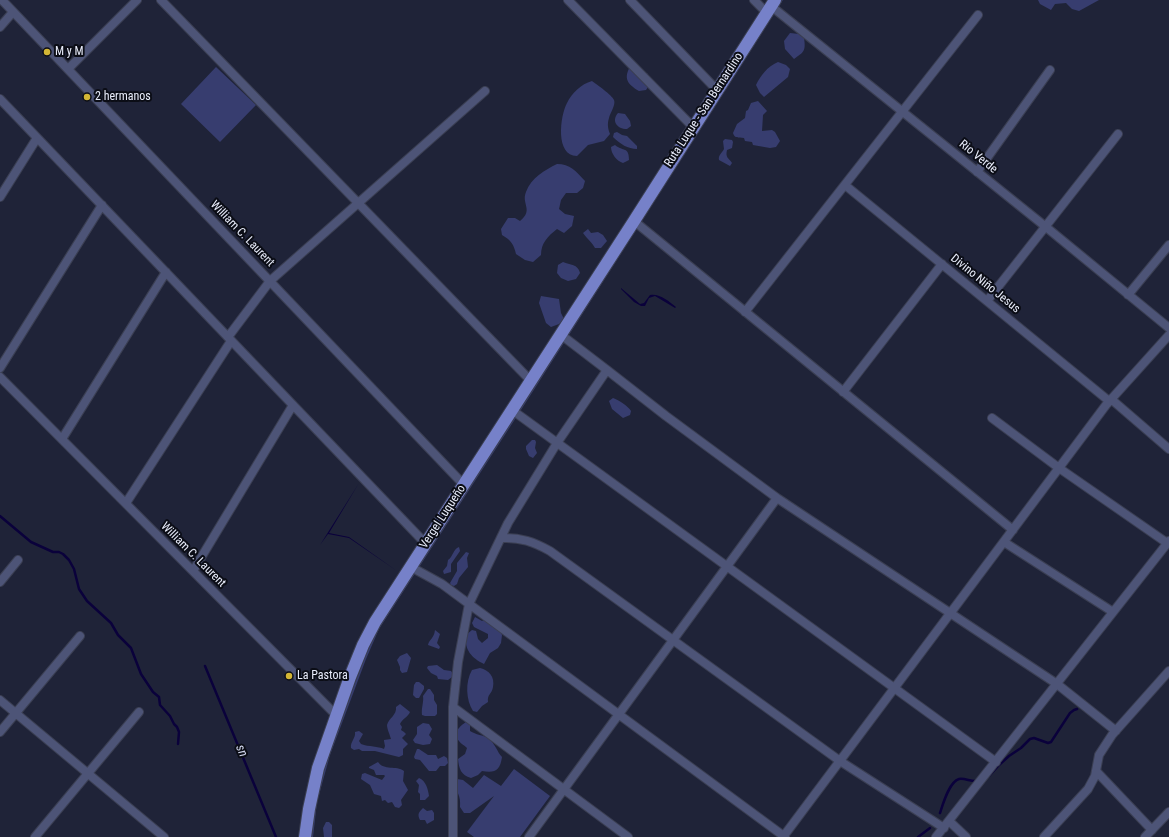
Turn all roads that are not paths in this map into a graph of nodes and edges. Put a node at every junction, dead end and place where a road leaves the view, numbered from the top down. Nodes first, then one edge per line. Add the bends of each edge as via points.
1 (2, 0) edge
2 (137, 0) edge
3 (161, 0) edge
4 (568, 0) edge
5 (630, 0) edge
6 (754, 0) edge
7 (770, 6) edge
8 (13, 12) junction
9 (978, 15) dead end
10 (0, 27) edge
11 (68, 69) junction
12 (1050, 70) dead end
13 (717, 90) junction
14 (485, 91) dead end
15 (0, 99) edge
16 (902, 112) junction
17 (693, 127) junction
18 (1118, 134) dead end
19 (37, 138) junction
20 (977, 172) junction
21 (845, 185) junction
22 (0, 197) edge
23 (358, 203) junction
24 (102, 206) junction
25 (634, 221) junction
26 (1046, 227) junction
27 (1169, 245) edge
28 (942, 264) junction
29 (166, 272) junction
30 (270, 282) junction
31 (1128, 295) junction
32 (987, 301) junction
33 (745, 312) junction
34 (1169, 328) edge
35 (560, 334) junction
36 (1169, 335) edge
37 (230, 339) junction
38 (0, 368) edge
39 (606, 370) junction
40 (0, 377) edge
41 (530, 380) junction
42 (843, 392) junction
43 (1110, 400) junction
44 (293, 405) junction
45 (512, 410) junction
46 (992, 418) dead end
47 (62, 440) junction
48 (557, 443) junction
49 (1169, 449) edge
50 (1059, 468) junction
51 (464, 485) junction
52 (777, 498) junction
53 (126, 503) junction
54 (1012, 530) junction
55 (502, 538) junction
56 (1004, 542) junction
57 (1168, 542) edge
58 (426, 544) junction
59 (18, 560) dead end
60 (727, 567) junction
61 (411, 568) junction
62 (193, 572) junction
63 (0, 582) edge
64 (469, 604) junction
65 (1113, 612) junction
66 (950, 614) junction
67 (80, 636) dead end
68 (673, 640) junction
69 (1169, 672) edge
70 (1057, 684) junction
71 (894, 689) junction
72 (0, 700) edge
73 (453, 707) junction
74 (139, 712) dead end
75 (16, 713) junction
76 (619, 714) junction
77 (336, 715) junction
78 (1116, 731) junction
79 (0, 732) edge
80 (840, 762) junction
81 (996, 762) junction
82 (1096, 771) junction
83 (88, 774) junction
84 (564, 790) junction
85 (1168, 814) edge
86 (946, 824) junction
87 (1152, 830) junction
88 (35, 837) edge
89 (164, 837) edge
90 (306, 837) edge
91 (453, 837) edge
92 (529, 837) edge
93 (628, 837) edge
94 (784, 837) edge
95 (936, 837) edge
96 (966, 837) edge
97 (1044, 837) edge
98 (1145, 837) edge

1 - 8 street, William C. Laurent
2 - 11 street
3 - 23 street
4 - 17 street
5 - 13 street
6 - 7 street, Rio Verde
7 - 13 main road, Ruta Luque - San Bernardino
7 - 16 street, Rio Verde
8 - 10 street
8 - 11 street, William C. Laurent
9 - 16 street
11 - 30 street, William C. Laurent
12 - 20 street
13 - 17 main road, Ruta Luque - San Bernardino
14 - 23 street
15 - 19 street
16 - 20 street, Rio Verde
16 - 21 street
17 - 25 main road, Ruta Luque - San Bernardino
18 - 26 street
19 - 22 street
19 - 24 street
20 - 26 street, Rio Verde
21 - 28 street, Divino Niño Jesus
21 - 33 street
23 - 30 street
23 - 41 street
24 - 29 street
24 - 38 street
25 - 33 street
25 - 35 main road, Vergel Luqueño
26 - 31 street, Rio Verde
26 - 32 street
27 - 31 street
28 - 32 street, Divino Niño Jesus
28 - 42 street
29 - 37 street
29 - 47 street
30 - 37 street
30 - 51 street, William C. Laurent
31 - 34 street, Rio Verde
32 - 43 street, Divino Niño Jesus
33 - 42 street
35 - 39 street
35 - 41 main road, Vergel Luqueño
36 - 43 street
37 - 44 street
37 - 53 street
39 - 48 street
39 - 52 street
40 - 47 street, William C. Laurent
41 - 45 main road, Vergel Luqueño
42 - 54 street
43 - 49 street, Divino Niño Jesus
43 - 50 street
44 - 58 street
44 - 62 street
45 - 48 street
45 - 51 main road, Vergel Luqueño
46 - 50 street
47 - 53 street, William C. Laurent
48 - 55 street via 508,523
48 - 60 street
50 - 54 street
50 - 57 street
51 - 58 main road, Vergel Luqueño
52 - 60 street
52 - 66 street
53 - 62 street, William C. Laurent
54 - 56 street
55 - 64 street
55 - 68 street via 524,539 550,551
56 - 65 street
56 - 66 street
57 - 65 street
58 - 61 main road, Vergel Luqueño
59 - 63 street
60 - 68 street
60 - 71 street
61 - 64 street via 442,584
61 - 77 main road, Vergel Luqueño via 363,645
62 - 77 street, William C. Laurent
64 - 73 street
64 - 76 street
65 - 70 street
66 - 70 street
66 - 71 street
67 - 75 street
68 - 76 street
68 - 80 street
69 - 78 street
70 - 78 street
70 - 81 street
71 - 80 street
71 - 81 street
72 - 75 street
73 - 84 street
73 - 91 street
74 - 83 street
75 - 79 street
75 - 83 street
76 - 84 street
76 - 94 street
77 - 90 main road, Vergel Luqueño via 313,787
78 - 82 street via 1098,755
80 - 86 street
80 - 94 street
81 - 86 street
82 - 87 street
82 - 97 street via 1088,789
83 - 88 street
83 - 89 street
84 - 92 street
84 - 93 street
85 - 87 street
86 - 95 street
86 - 96 street
87 - 98 street

